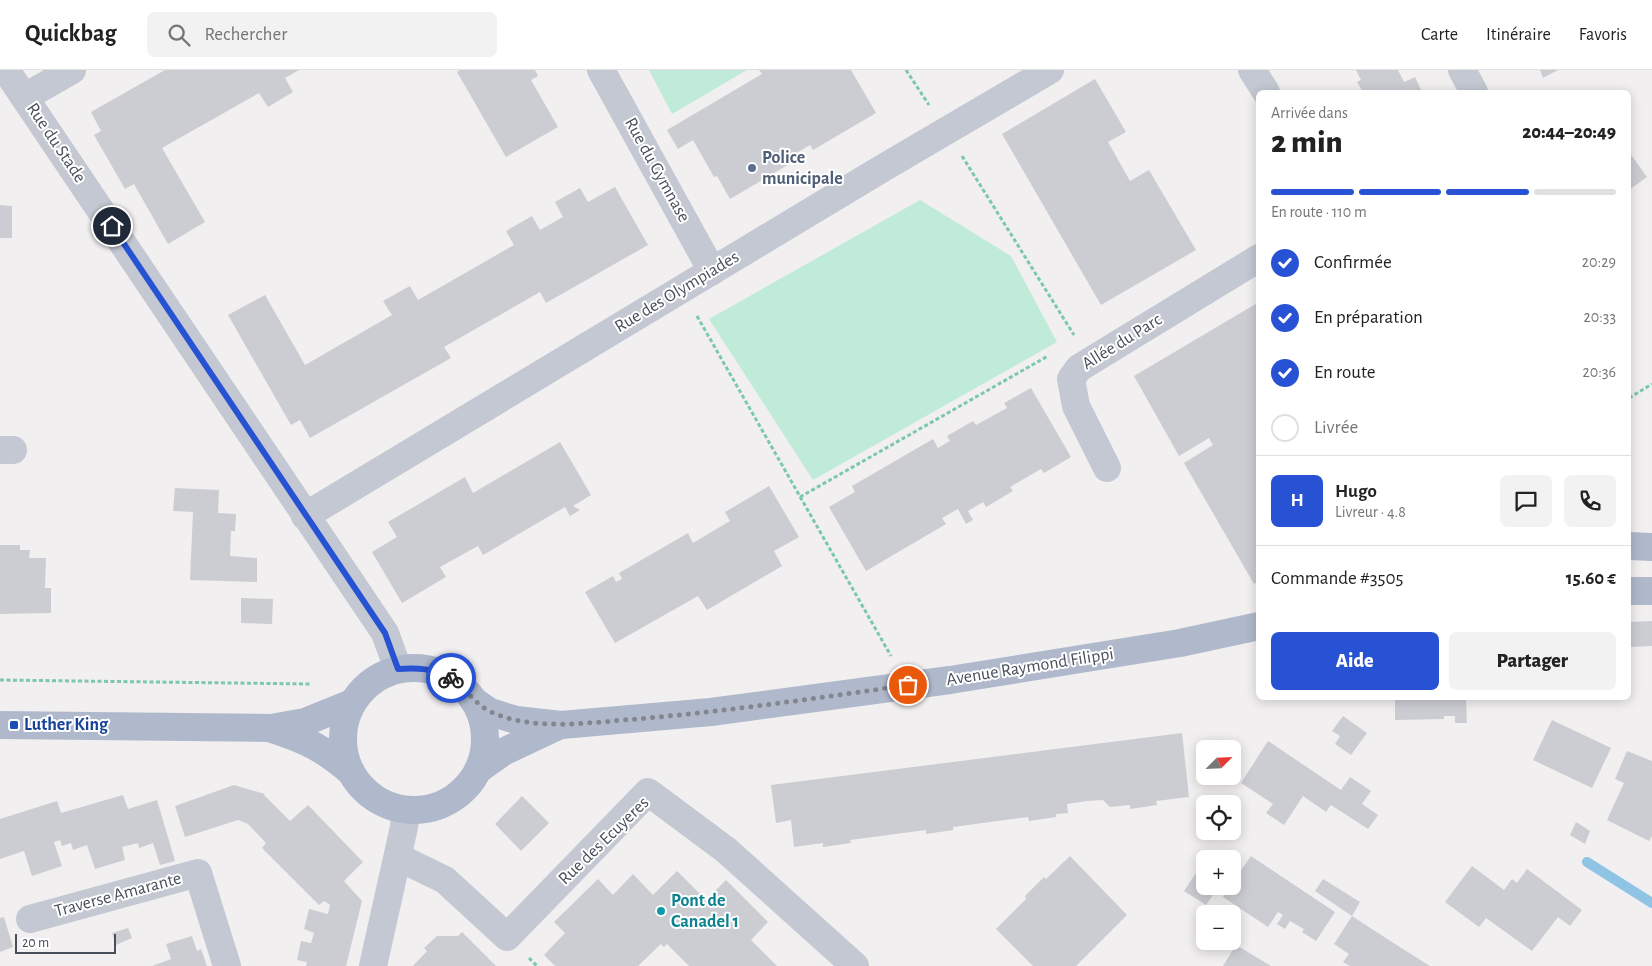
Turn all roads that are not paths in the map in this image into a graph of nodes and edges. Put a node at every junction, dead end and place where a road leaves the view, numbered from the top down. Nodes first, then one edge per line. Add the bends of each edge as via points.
1 (72, 70) edge
2 (601, 70) edge
3 (1050, 70) edge
4 (1252, 70) edge
5 (1462, 70) edge
6 (13, 90) edge
7 (1265, 90) edge
8 (1473, 90) edge
9 (1256, 260) edge
10 (712, 271) junction
11 (1107, 468) dead end
12 (305, 516) junction
13 (1631, 546) edge
14 (1652, 547) edge
15 (1631, 591) edge
16 (1652, 591) edge
17 (1256, 627) edge
18 (398, 669) junction
19 (474, 701) junction
20 (352, 703) junction
21 (0, 725) edge
22 (561, 725) junction
23 (271, 728) junction
24 (478, 770) junction
25 (351, 772) junction
26 (406, 810) junction
27 (398, 857) junction
28 (30, 919) dead end
29 (227, 966) edge
30 (373, 966) edge
31 (855, 966) edge

1 - 6 street
2 - 10 street, Rue du Gymnase
3 - 10 street, Rue des Olympiades
4 - 7 street
5 - 8 street
6 - 12 street, Rue du Stade
9 - 11 street, Allée du Parc via 1079,368 1071,379 1076,406
10 - 12 street, Rue des Olympiades
12 - 18 street, Rue du Stade via 385,633
13 - 14 main road
15 - 16 main road
17 - 22 main road, Avenue Raymond Filippi via 1180,643 908,685 711,712
18 - 19 main road via 420,668 442,673 460,684
18 - 20 main road via 364,687
19 - 22 main road, Avenue Raymond Filippi via 490,712 516,720
19 - 24 main road via 484,723 485,747
20 - 23 main road via 305,722
20 - 25 main road via 344,725 343,749
21 - 23 main road
22 - 24 main road, Avenue Raymond Filippi via 503,752
23 - 25 main road via 304,740 331,755
24 - 26 main road via 466,788 449,802 428,809
25 - 26 main road via 365,791 384,804
26 - 27 street
27 - 30 street
27 - 31 street, Rue des Ecuyeres via 445,880 507,937 648,792 726,850
28 - 29 street, Traverse Amarante via 198,873

